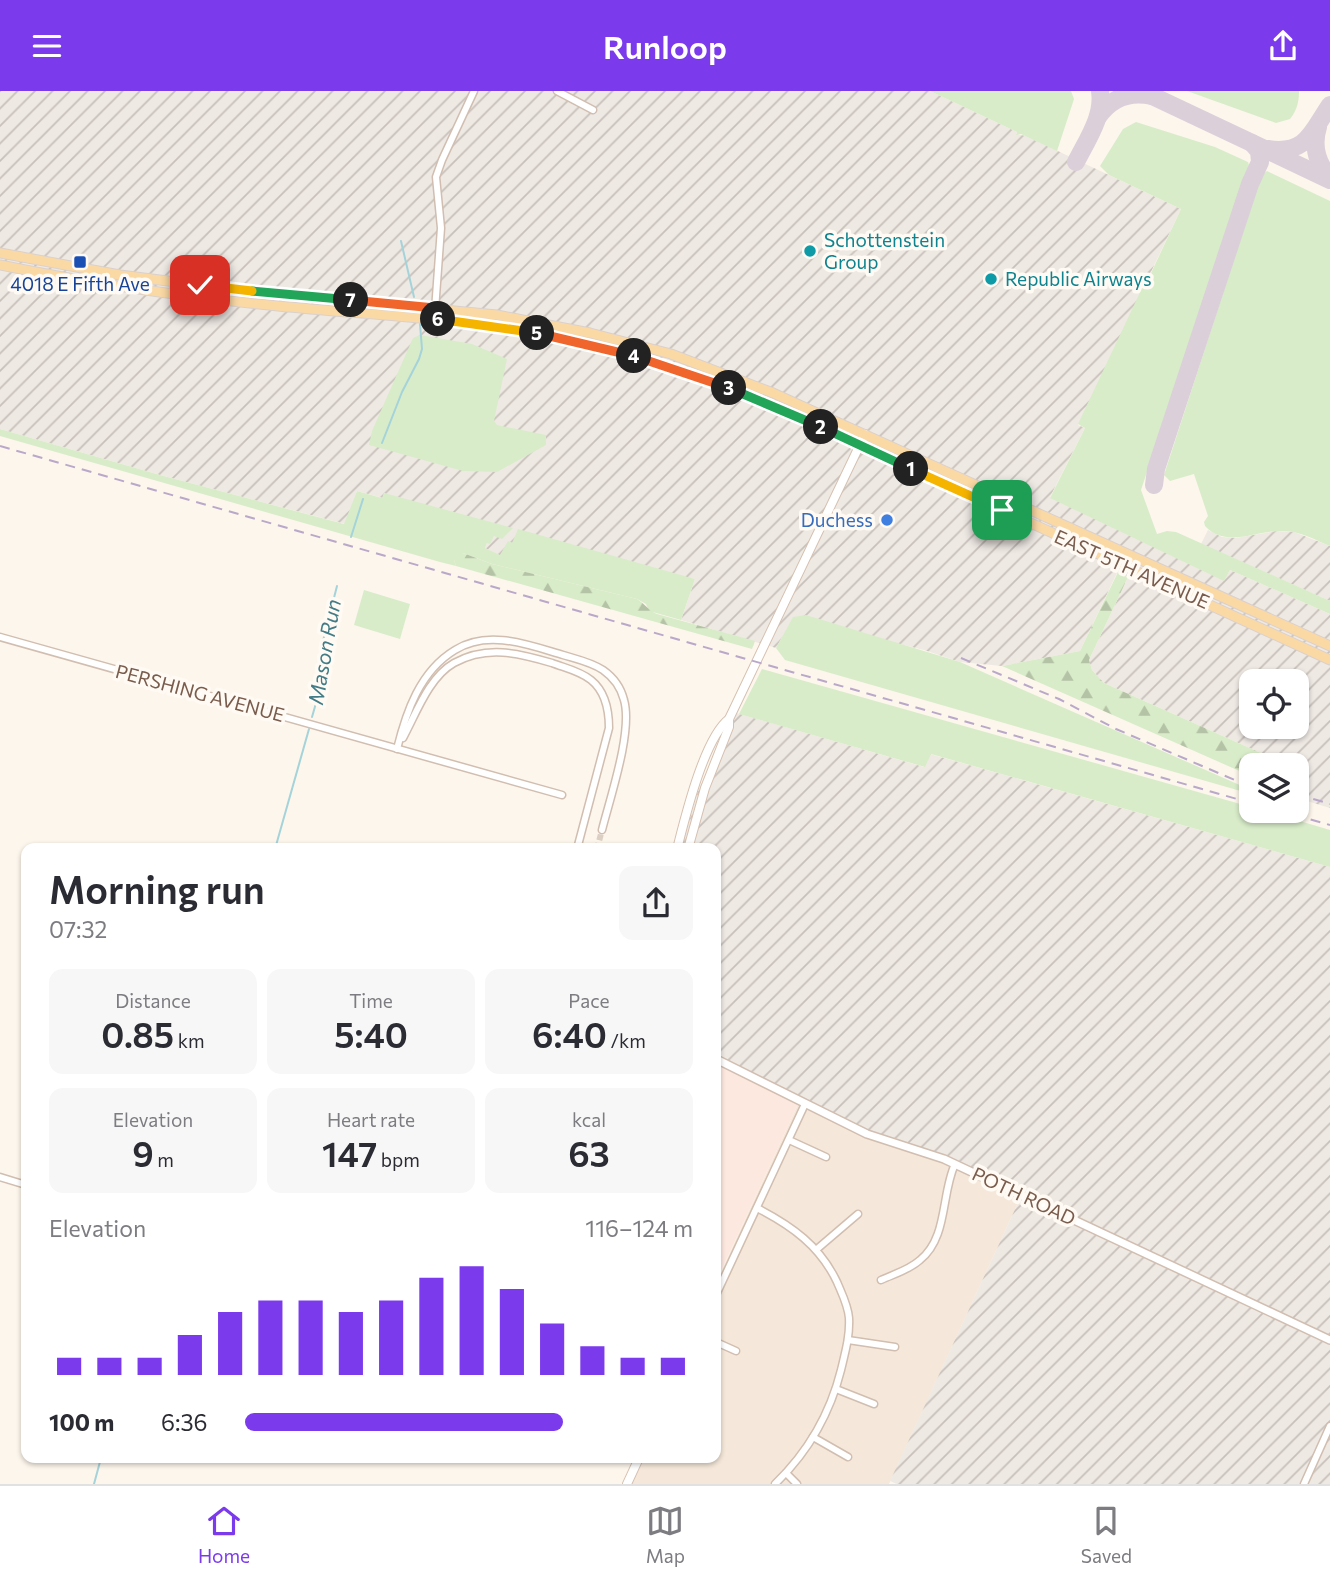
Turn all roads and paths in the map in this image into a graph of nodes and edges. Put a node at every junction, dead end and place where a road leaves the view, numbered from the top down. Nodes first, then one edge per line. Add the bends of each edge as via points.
1 (474, 91) edge
2 (557, 91) edge
3 (593, 110) dead end
4 (0, 253) edge
5 (0, 265) edge
6 (435, 308) junction
7 (434, 319) junction
8 (865, 434) junction
9 (860, 445) junction
10 (0, 637) edge
11 (1330, 646) edge
12 (1330, 660) edge
13 (729, 719) junction
14 (397, 749) junction
15 (562, 795) dead end
16 (601, 830) tunnel mouth
17 (579, 843) edge
18 (679, 843) edge
19 (690, 843) edge
20 (721, 1062) edge
21 (805, 1104) junction
22 (789, 1140) junction
23 (826, 1157) dead end
24 (955, 1164) junction
25 (0, 1177) edge
26 (21, 1183) edge
27 (757, 1208) junction
28 (858, 1214) dead end
29 (817, 1249) junction
30 (881, 1280) dead end
31 (721, 1284) edge
32 (1330, 1340) edge
33 (848, 1341) junction
34 (721, 1344) edge
35 (895, 1347) dead end
36 (736, 1351) dead end
37 (836, 1389) junction
38 (874, 1404) dead end
39 (1330, 1426) edge
40 (813, 1437) junction
41 (848, 1458) dead end
42 (637, 1463) edge
43 (786, 1473) junction
44 (627, 1484) edge
45 (775, 1484) edge
46 (797, 1484) edge
47 (1304, 1484) edge

1 - 6 street via 436,177 441,228
2 - 3 street
4 - 6 main road, EAST 5TH AVENUE via 144,278
5 - 7 main road, EAST 5TH AVENUE via 118,287
6 - 7 street
6 - 8 main road, EAST 5TH AVENUE via 538,322 668,354
7 - 9 main road, EAST 5TH AVENUE via 540,333 664,365
8 - 9 main road
8 - 11 main road, EAST 5TH AVENUE
9 - 12 main road, EAST 5TH AVENUE
9 - 13 main road
10 - 14 street, PERSHING AVENUE
13 - 18 main road via 708,753
13 - 19 main road
14 - 15 street, PERSHING AVENUE
14 - 16 street via 405,717 430,670 457,648 498,639 584,661 616,681 627,713
14 - 17 street via 425,696 453,664 508,651 577,671 602,694 609,728
20 - 21 street, POTH ROAD
21 - 22 street
21 - 24 street, POTH ROAD via 876,1138
22 - 23 street
22 - 27 street
24 - 30 street via 937,1237 929,1251 914,1265
24 - 32 street, POTH ROAD
25 - 26 street
27 - 29 street via 793,1228
27 - 31 street
28 - 29 street
29 - 33 street via 847,1305
33 - 35 street
33 - 37 street
34 - 36 street
37 - 38 street
37 - 40 street
39 - 47 street
40 - 41 street
40 - 43 street
42 - 44 main road
43 - 45 street
43 - 46 street

